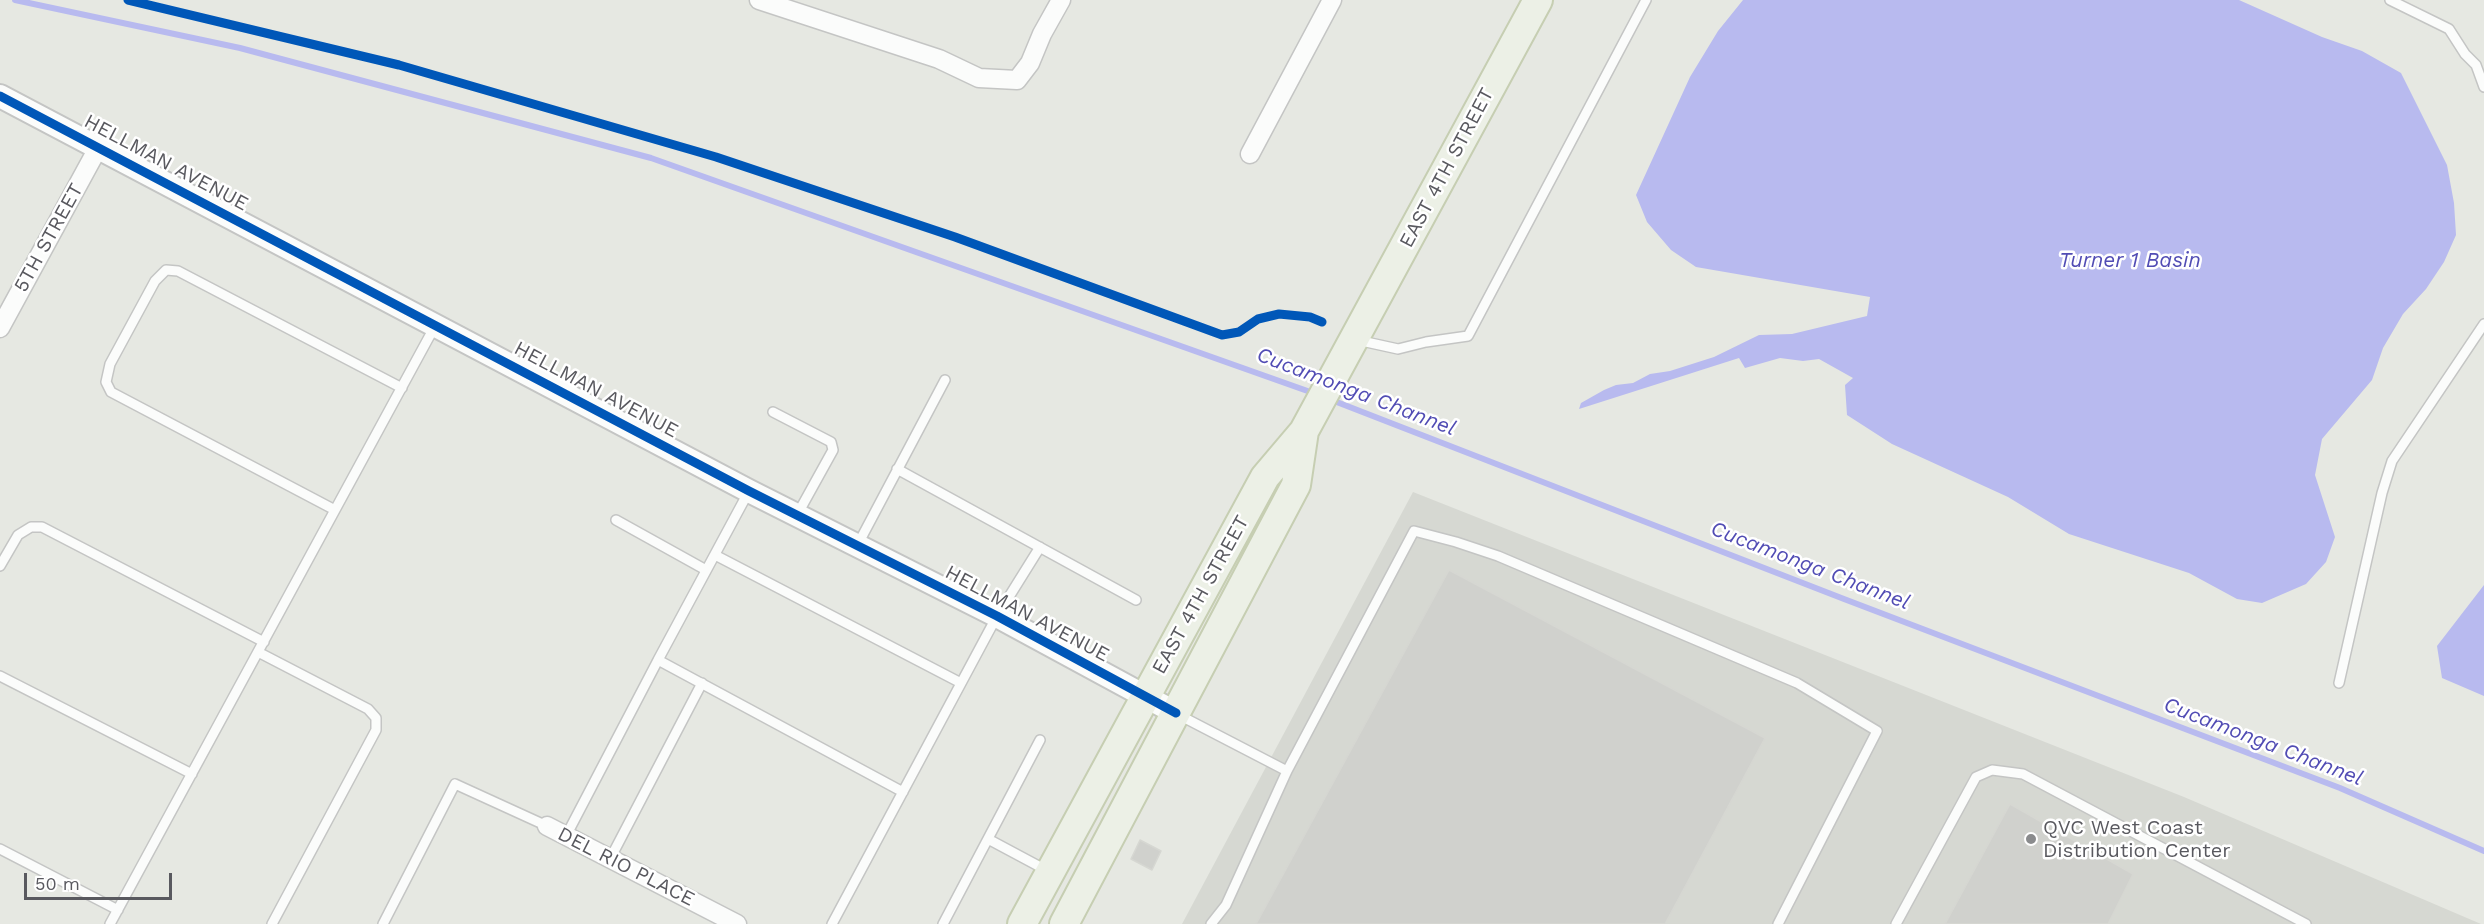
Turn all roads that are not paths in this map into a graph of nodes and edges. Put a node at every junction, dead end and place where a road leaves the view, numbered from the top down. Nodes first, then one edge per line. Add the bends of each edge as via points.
1 (760, 0) edge
2 (1061, 0) edge
3 (1332, 0) edge
4 (1538, 0) edge
5 (1646, 0) edge
6 (2390, 0) edge
7 (2484, 87) edge
8 (0, 96) edge
9 (98, 148) junction
10 (1250, 154) dead end
11 (2484, 324) edge
12 (435, 327) junction
13 (0, 328) edge
14 (1354, 339) junction
15 (945, 380) dead end
16 (402, 388) junction
17 (772, 412) dead end
18 (1304, 431) junction
19 (897, 469) junction
20 (749, 491) junction
21 (335, 510) junction
22 (797, 515) junction
23 (616, 520) dead end
24 (857, 546) junction
25 (1040, 547) junction
26 (715, 555) junction
27 (0, 566) edge
28 (706, 570) junction
29 (1136, 600) dead end
30 (997, 616) junction
31 (264, 642) junction
32 (258, 652) junction
33 (658, 660) junction
34 (0, 676) edge
35 (702, 683) junction
36 (961, 683) junction
37 (2339, 683) dead end
38 (1145, 697) junction
39 (1176, 714) junction
40 (1040, 740) dead end
41 (1287, 771) junction
42 (192, 774) junction
43 (903, 792) junction
44 (547, 826) joint
45 (566, 836) junction
46 (988, 839) junction
47 (0, 849) edge
48 (610, 859) junction
49 (1050, 872) junction
50 (118, 910) junction
51 (110, 924) edge
52 (273, 924) edge
53 (383, 924) edge
54 (736, 924) edge
55 (832, 924) edge
56 (943, 924) edge
57 (1022, 924) edge
58 (1064, 924) edge
59 (1211, 924) edge
60 (1778, 924) edge
61 (1896, 924) edge
62 (2306, 924) edge

1 - 2 street via 939,59 979,78 1017,80 1030,63
3 - 10 street
4 - 14 main road, EAST 4TH STREET
5 - 14 lane via 1468,336 1398,349
6 - 7 lane via 2449,29 2476,65
8 - 9 street, HELLMAN AVENUE
9 - 12 street, HELLMAN AVENUE
9 - 13 street, 5TH STREET
11 - 37 lane via 2392,461
12 - 16 lane
12 - 20 street, HELLMAN AVENUE
14 - 18 main road, EAST 4TH STREET
15 - 19 lane
16 - 21 lane
16 - 21 lane via 178,271 166,270 155,281 110,364 106,382 111,392
17 - 22 lane via 831,442 833,450
18 - 38 main road, EAST 4TH STREET via 1265,477
18 - 39 main road, EAST 4TH STREET via 1296,485
19 - 24 lane
19 - 25 lane
20 - 22 street, HELLMAN AVENUE
20 - 26 lane
21 - 31 lane
22 - 24 street, HELLMAN AVENUE
23 - 28 lane
24 - 30 street, HELLMAN AVENUE
25 - 29 lane
25 - 30 lane
26 - 28 lane
26 - 36 lane
27 - 31 lane via 18,535 31,527 42,527
28 - 33 lane
30 - 36 lane
30 - 38 street, HELLMAN AVENUE
31 - 32 lane
32 - 42 lane
32 - 52 lane via 368,709 376,718 376,730
33 - 35 lane
33 - 45 lane
34 - 42 lane
35 - 43 lane
35 - 48 lane
36 - 43 lane
38 - 39 street, HELLMAN AVENUE
38 - 49 main road, EAST 4TH STREET
39 - 41 lane
39 - 58 main road, EAST 4TH STREET
40 - 46 lane
41 - 59 lane via 1226,905
41 - 60 lane via 1414,531 1456,542 1498,556 1797,682 1877,731
42 - 50 lane
43 - 55 lane
44 - 45 street, DEL RIO PLACE
44 - 53 lane via 455,784
45 - 48 street, DEL RIO PLACE
46 - 49 lane
46 - 56 lane
47 - 50 lane
48 - 54 street, DEL RIO PLACE
49 - 57 main road, EAST 4TH STREET
50 - 51 lane
61 - 62 lane via 1976,777 1992,770 2023,774

